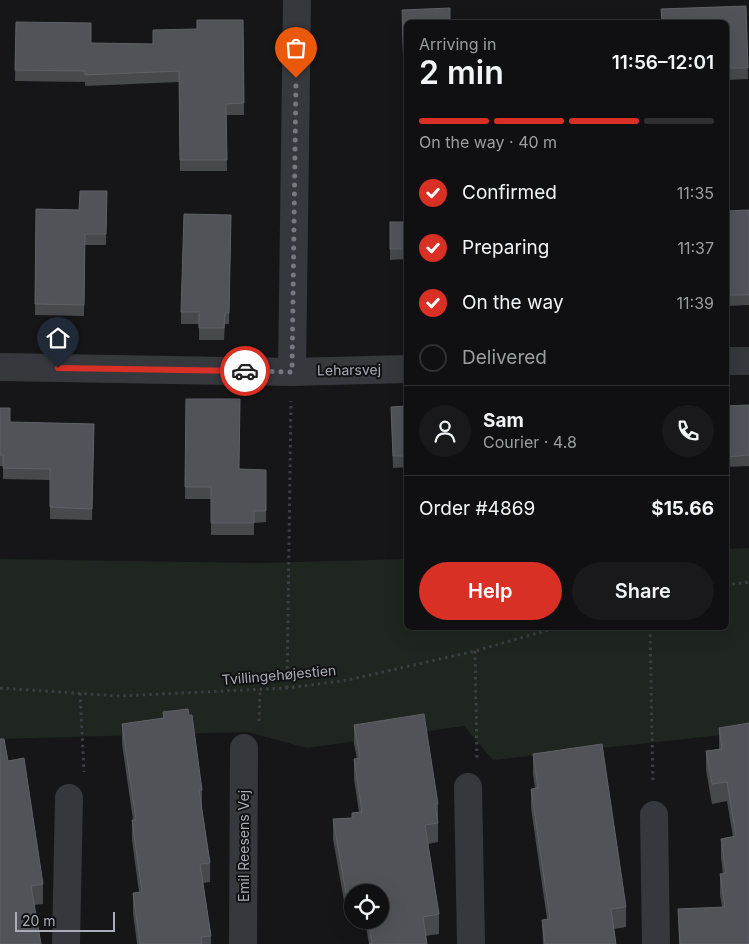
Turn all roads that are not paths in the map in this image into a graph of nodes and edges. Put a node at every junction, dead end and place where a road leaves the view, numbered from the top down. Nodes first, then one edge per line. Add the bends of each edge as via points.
1 (297, 0) edge
2 (729, 361) edge
3 (749, 361) edge
4 (0, 367) edge
5 (404, 369) edge
6 (292, 372) junction
7 (244, 748) dead end
8 (468, 787) road end
9 (70, 798) road end
10 (654, 815) road end
11 (66, 944) edge
12 (243, 944) edge
13 (471, 944) edge
14 (656, 944) edge

1 - 6 street
2 - 3 street
4 - 6 street, Leharsvej
5 - 6 street, Leharsvej
7 - 12 street, Emil Reesens Vej
8 - 13 street
9 - 11 street
10 - 14 street

